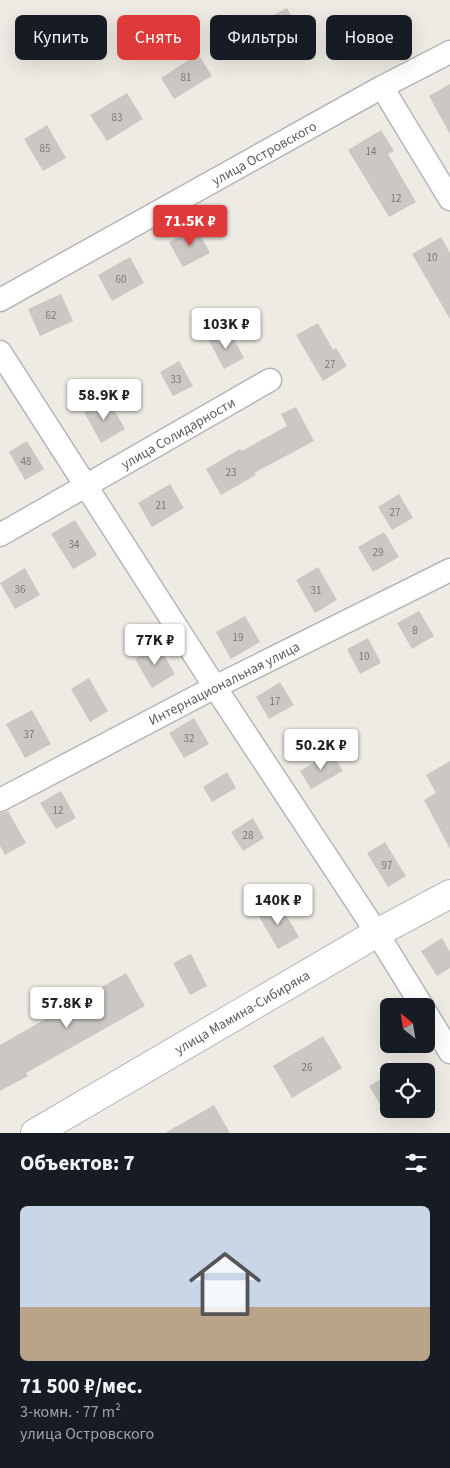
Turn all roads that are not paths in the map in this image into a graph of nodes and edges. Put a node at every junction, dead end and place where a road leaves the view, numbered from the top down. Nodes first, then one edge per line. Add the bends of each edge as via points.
1 (450, 52) edge
2 (382, 88) junction
3 (450, 199) edge
4 (0, 300) edge
5 (0, 352) edge
6 (270, 380) dead end
7 (86, 486) junction
8 (0, 535) edge
9 (450, 570) edge
10 (215, 687) junction
11 (0, 800) edge
12 (450, 894) edge
13 (377, 933) junction
14 (417, 998) edge
15 (435, 1028) edge
16 (450, 1052) edge
17 (35, 1133) edge

1 - 2 street, улица Островского
2 - 3 street
2 - 4 street, улица Островского
5 - 7 street
6 - 7 street, улица Солидарности
7 - 8 street, улица Солидарности
7 - 10 street
9 - 10 street, Интернациональная улица
10 - 11 street, Интернациональная улица
10 - 13 street
12 - 13 street, улица Мамина-Сибиряка
13 - 14 street
13 - 17 street, улица Мамина-Сибиряка
15 - 16 street

